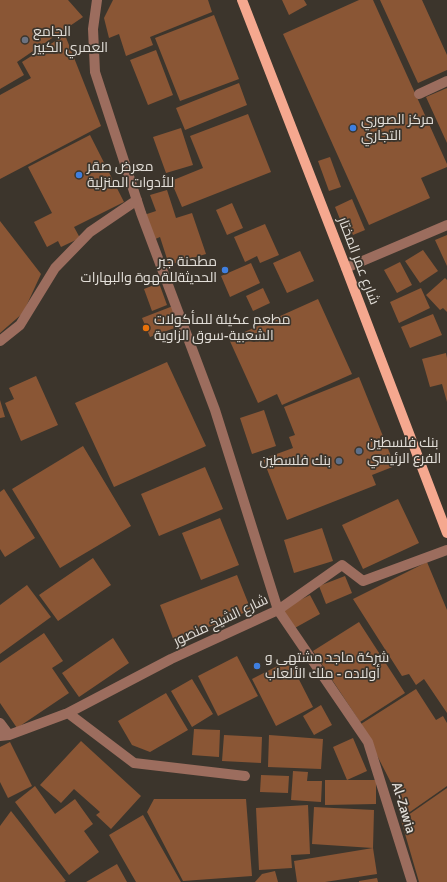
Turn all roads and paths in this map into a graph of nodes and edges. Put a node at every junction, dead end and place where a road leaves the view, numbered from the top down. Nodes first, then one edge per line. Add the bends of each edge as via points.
1 (97, 0) edge
2 (242, 0) edge
3 (447, 81) edge
4 (419, 94) dead end
5 (137, 200) junction
6 (447, 225) edge
7 (346, 268) junction
8 (0, 341) edge
9 (447, 533) edge
10 (447, 550) edge
11 (278, 610) junction
12 (68, 713) junction
13 (0, 723) edge
14 (5, 736) edge
15 (245, 776) dead end
16 (412, 882) edge

1 - 5 street, Al-Zawia via 93,29 95,72
2 - 7 main road, شارع عمر المختار
3 - 4 street
5 - 8 street via 85,237 55,268 20,325
5 - 11 street, Al-Zawia via 215,410
6 - 7 street
7 - 9 main road, شارع عمر المختار
10 - 11 street, شارع الشيخ منصور via 363,581 342,565
11 - 12 street, شارع الشيخ منصور via 171,659
11 - 16 street, Al-Zawia via 368,742
12 - 14 street, شارع الشيخ منصور
12 - 15 street via 134,763
13 - 14 street

